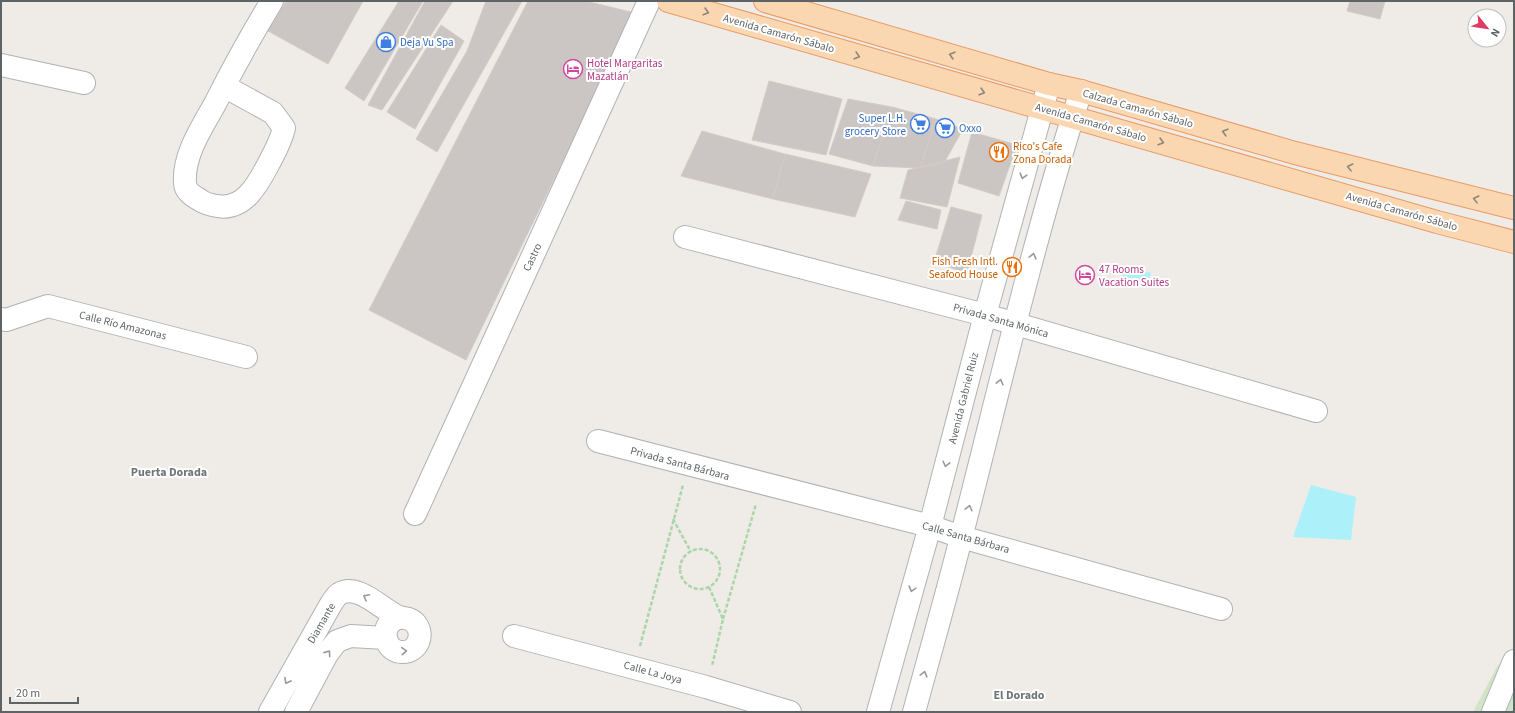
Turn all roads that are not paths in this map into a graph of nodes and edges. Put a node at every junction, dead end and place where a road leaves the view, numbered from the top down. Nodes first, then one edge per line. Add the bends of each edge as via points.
1 (272, 1) edge
2 (649, 1) edge
3 (668, 1) edge
4 (765, 1) edge
5 (1, 65) edge
6 (84, 83) dead end
7 (1049, 84) junction
8 (224, 86) junction
9 (1081, 91) junction
10 (1042, 108) junction
11 (1072, 117) junction
12 (1295, 153) junction
13 (1286, 178) junction
14 (1514, 208) edge
15 (685, 238) dead end
16 (1514, 242) edge
17 (984, 314) junction
18 (1, 319) edge
19 (1014, 324) junction
20 (246, 357) dead end
21 (1316, 411) dead end
22 (598, 441) dead end
23 (762, 484) joint
24 (415, 514) dead end
25 (930, 526) junction
26 (961, 537) junction
27 (1221, 609) dead end
28 (399, 617) junction
29 (514, 636) dead end
30 (385, 638) junction
31 (1514, 661) edge
32 (270, 712) edge
33 (296, 712) edge
34 (790, 712) edge
35 (878, 712) edge
36 (914, 712) edge
37 (1493, 712) edge

1 - 8 street
2 - 24 street, Castro
3 -> 10 main road, Avenida Camarón Sábalo
7 -> 4 main road, Calzada Camarón Sábalo
5 - 6 street
7 - 9 main road, Calzada Camarón Sábalo
7 - 10 street, Avenida Gabriel Ruiz
8 - 8 street via 192,146 185,168 184,184 188,191 204,203 221,207 242,201 251,193 277,148 284,128 273,113
9 - 11 street
12 -> 9 main road, Calzada Camarón Sábalo
10 - 11 main road, Avenida Camarón Sábalo
10 -> 17 street, Avenida Gabriel Ruiz
11 -> 13 main road, Avenida Camarón Sábalo
19 -> 11 street
12 - 13 main road
14 -> 12 main road, Calzada Camarón Sábalo
13 - 16 main road, Avenida Camarón Sábalo
15 - 17 street, Privada Santa Mónica
17 - 19 street, Privada Santa Mónica
17 -> 25 street, Avenida Gabriel Ruiz
18 - 20 street, Calle Río Amazonas via 6,320 48,306
19 - 21 street, Privada Santa Mónica
26 -> 19 street
22 - 23 street, Privada Santa Bárbara
23 - 25 street, Calle Santa Bárbara
25 - 26 street, Calle Santa Bárbara
25 -> 35 street, Avenida Gabriel Ruiz
26 - 27 street, Calle Santa Bárbara
36 -> 26 street
28 - 30 street via 391,621 386,629
30 -> 28 street via 395,651 411,650 417,645 420,637 415,622
28 -> 32 street, Diamante via 364,595 349,592 339,594
29 - 34 street, Calle La Joya via 706,686
33 -> 30 street, Diamante via 327,654 337,641 351,636
31 - 37 street

